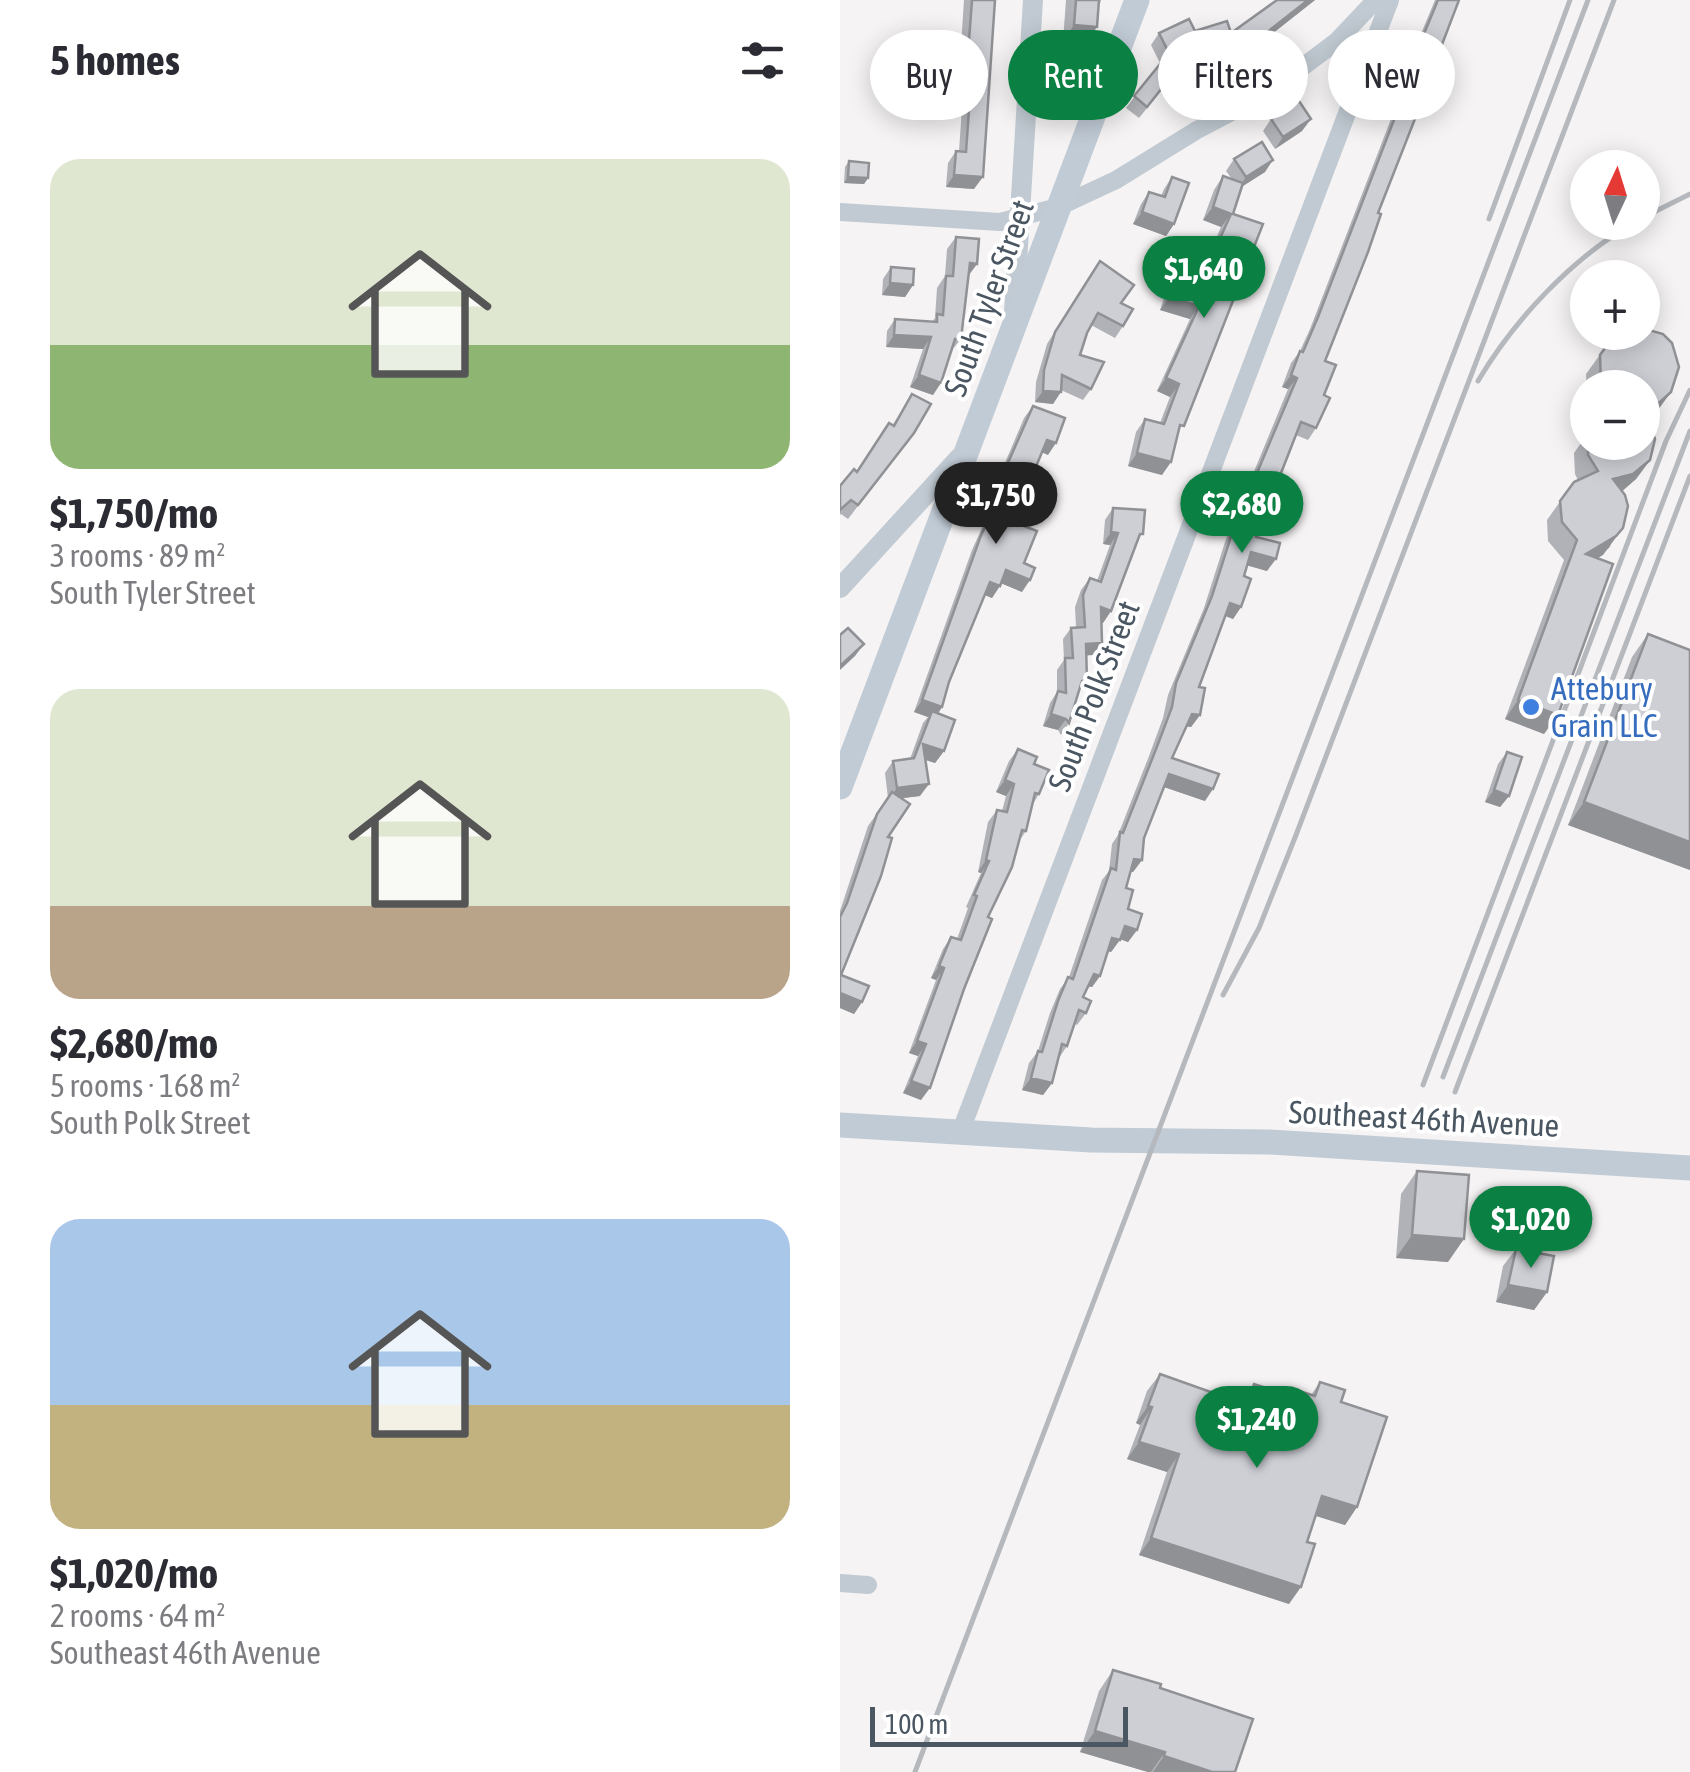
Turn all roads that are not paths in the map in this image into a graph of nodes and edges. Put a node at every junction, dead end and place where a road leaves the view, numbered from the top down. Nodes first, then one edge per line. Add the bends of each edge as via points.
1 (1033, 0) edge
2 (1137, 0) edge
3 (1390, 2) edge
4 (1058, 207) junction
5 (840, 212) edge
6 (1019, 217) junction
7 (1012, 328) junction
8 (968, 448) junction
9 (840, 588) edge
10 (840, 787) edge
11 (840, 1125) edge
12 (960, 1133) junction
13 (1690, 1168) edge
14 (840, 1583) edge
15 (868, 1585) dead end

1 - 6 street
2 - 4 main road, South Tyler Street
3 - 4 street via 1370,6 1337,41 1268,93
3 - 12 street, South Polk Street
4 - 6 street
4 - 7 main road, South Tyler Street
5 - 6 street via 1000,222
6 - 7 street
7 - 8 main road, South Tyler Street
8 - 9 street
8 - 10 main road, South Tyler Street
11 - 12 main road, Southeast 46th Avenue
12 - 13 main road, Southeast 46th Avenue via 1286,1143
14 - 15 street

